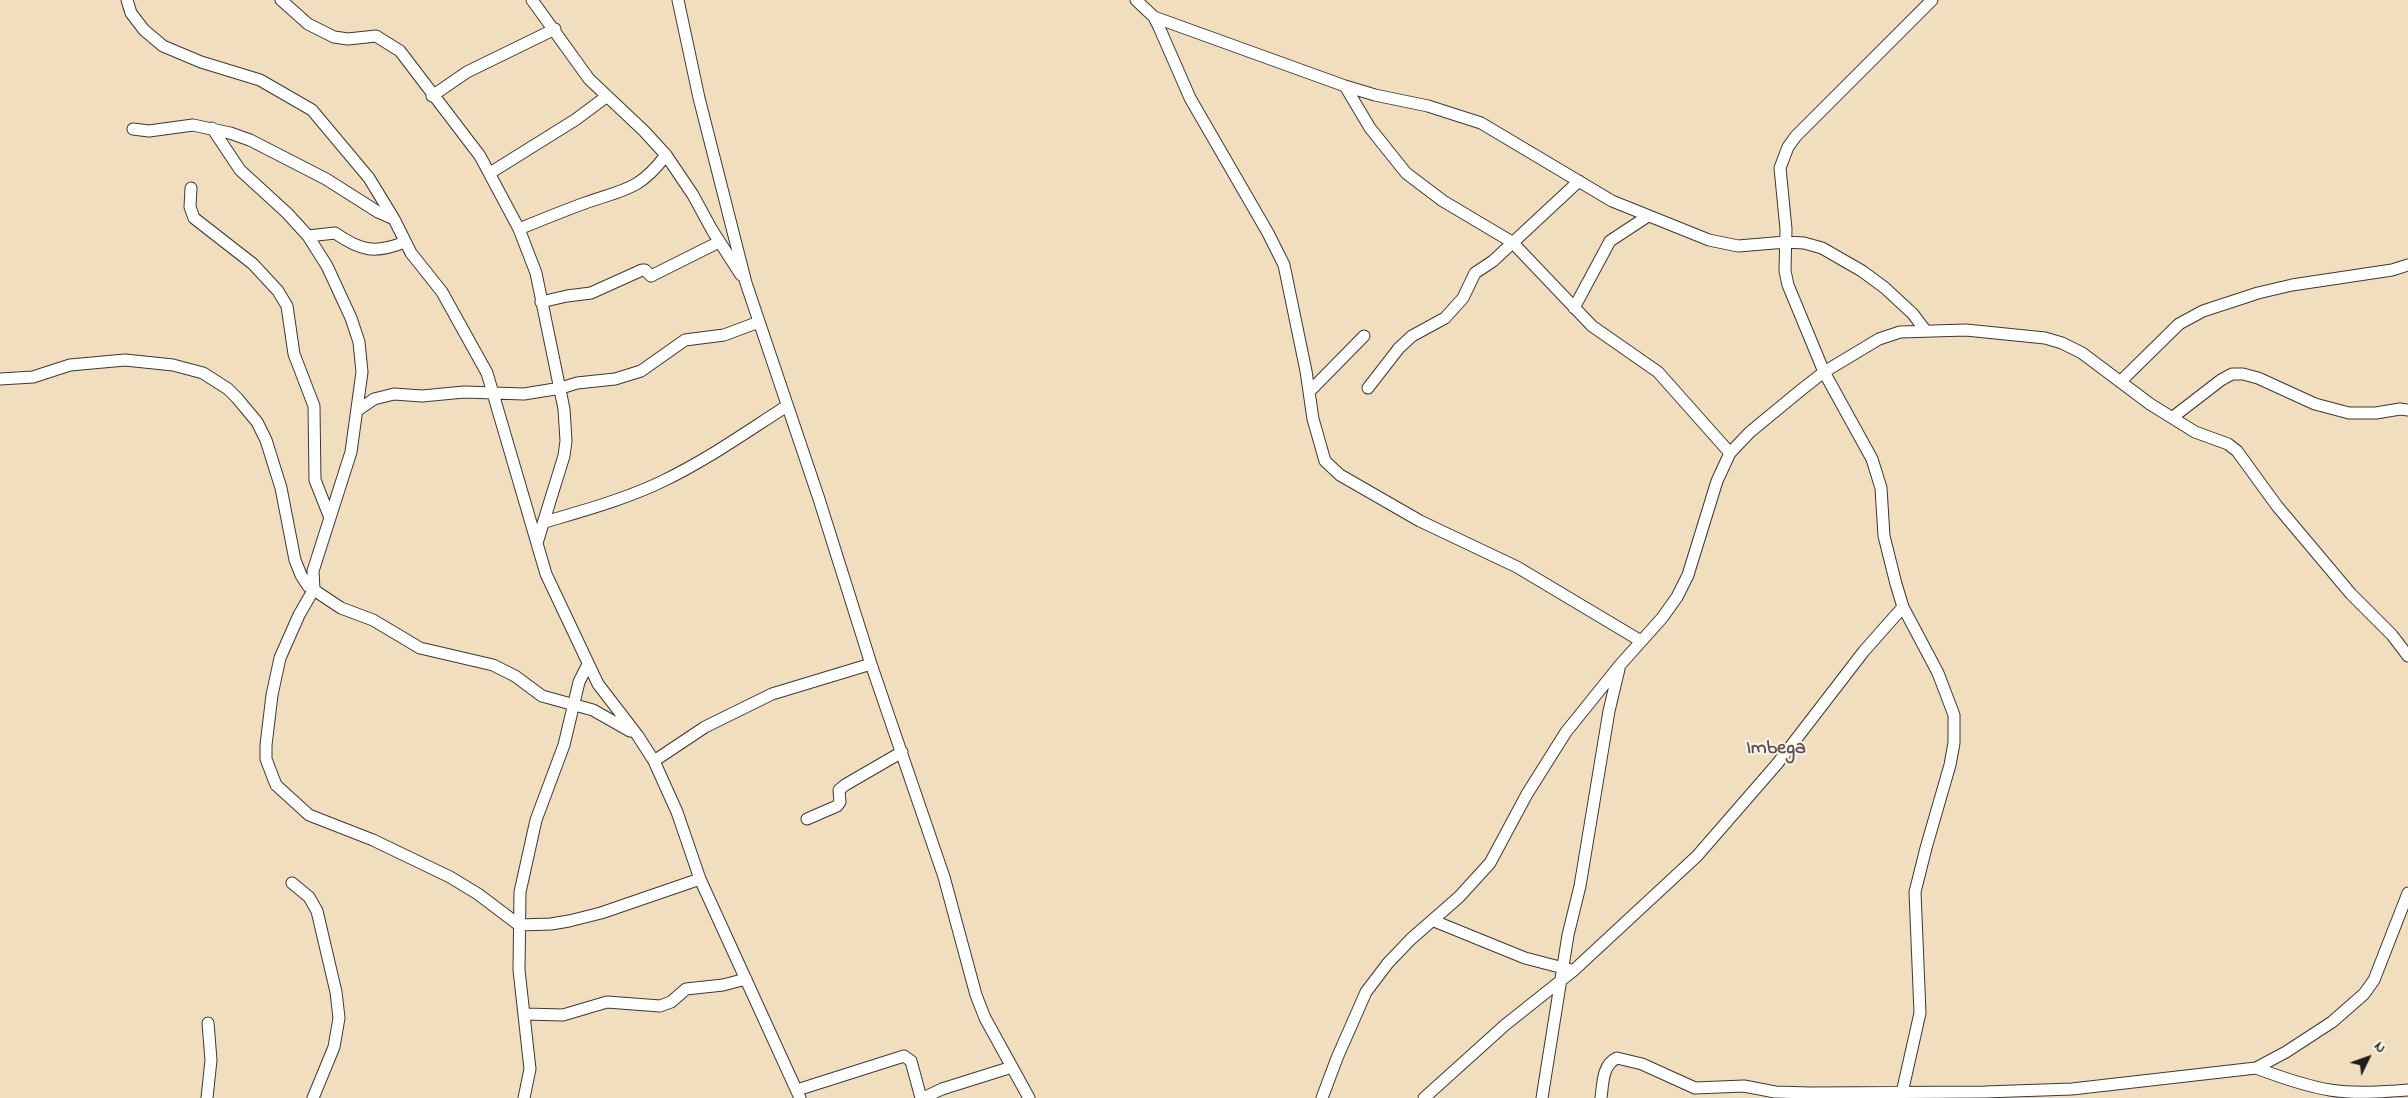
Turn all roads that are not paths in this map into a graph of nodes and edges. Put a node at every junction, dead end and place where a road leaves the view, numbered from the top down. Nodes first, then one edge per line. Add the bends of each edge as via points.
1 (127, 0) edge
2 (281, 0) edge
3 (532, 0) edge
4 (678, 0) edge
5 (1136, 0) edge
6 (1932, 0) edge
7 (1154, 17) junction
8 (555, 29) junction
9 (1345, 86) junction
10 (432, 96) junction
11 (606, 97) junction
12 (212, 128) junction
13 (133, 129) dead end
14 (666, 154) junction
15 (490, 173) junction
16 (1578, 181) junction
17 (191, 188) dead end
18 (1648, 216) junction
19 (394, 219) junction
20 (519, 229) junction
21 (308, 236) junction
22 (405, 242) junction
23 (719, 242) junction
24 (1512, 242) junction
25 (1786, 242) junction
26 (2408, 265) edge
27 (746, 283) junction
28 (541, 302) junction
29 (1574, 308) junction
30 (759, 322) junction
31 (1925, 330) junction
32 (1364, 336) dead end
33 (1824, 372) junction
34 (0, 379) edge
35 (2120, 382) junction
36 (561, 388) junction
37 (1368, 388) dead end
38 (1309, 392) junction
39 (494, 394) junction
40 (787, 406) junction
41 (358, 410) junction
42 (2408, 410) edge
43 (2173, 417) junction
44 (1730, 453) junction
45 (330, 518) junction
46 (544, 522) junction
47 (537, 544) junction
48 (314, 590) junction
49 (1903, 607) junction
50 (1641, 641) junction
51 (2408, 656) edge
52 (588, 664) junction
53 (871, 664) junction
54 (1620, 665) junction
55 (574, 706) junction
56 (638, 736) junction
57 (902, 752) junction
58 (654, 761) junction
59 (807, 819) dead end
60 (700, 879) junction
61 (292, 883) dead end
62 (2408, 893) edge
63 (1434, 921) junction
64 (519, 925) junction
65 (1568, 970) junction
66 (746, 979) junction
67 (1561, 980) junction
68 (525, 1014) junction
69 (208, 1023) dead end
70 (1012, 1067) junction
71 (2256, 1068) junction
72 (2408, 1090) edge
73 (799, 1094) edge
74 (1902, 1094) junction
75 (207, 1098) edge
76 (313, 1098) edge
77 (524, 1098) edge
78 (922, 1098) edge
79 (1029, 1098) edge
80 (1322, 1098) edge
81 (1424, 1098) edge
82 (1542, 1098) edge
83 (1601, 1098) edge

1 - 19 street via 131,13 144,30 163,46 260,80 312,110 369,178
2 - 10 street via 308,24 334,37 376,36 385,40 405,58
3 - 8 street
4 - 27 street
5 - 7 street
6 - 25 street via 1796,136 1788,148 1780,168
7 - 9 street
7 - 38 street via 1190,98 1284,266
8 - 10 street via 479,65
8 - 11 street via 576,62
9 - 16 street via 1428,106 1481,124
9 - 24 street via 1370,128 1406,173 1443,201
10 - 15 street
11 - 14 street
11 - 15 street
12 - 13 street via 193,125 149,131
12 - 19 street via 250,140
12 - 21 street via 240,170
14 - 20 street via 648,176 630,189
14 - 23 street
15 - 20 street
16 - 18 street via 1612,201
16 - 24 street
17 - 45 street via 190,207 194,218 253,264 287,306 294,354 314,406 315,480
18 - 25 street via 1725,244
18 - 29 street via 1610,241
19 - 22 street
20 - 28 street via 532,260
21 - 22 street via 335,233 351,244 373,250
21 - 41 street via 327,266 356,329 362,368
22 - 39 street via 442,292 476,350
23 - 27 street
23 - 28 street via 651,276 644,270 591,293
24 - 29 street
24 - 37 street via 1475,273 1463,298 1445,318 1412,336 1399,348
25 - 31 street via 1822,248 1862,271 1901,302
25 - 33 street via 1788,285
26 - 35 street via 2258,292 2204,311 2178,324
27 - 30 street
28 - 36 street
29 - 44 street via 1592,326 1658,372
30 - 36 street via 724,335 685,340 649,366 628,376
30 - 40 street
31 - 33 street via 1900,332 1879,339
31 - 35 street via 2005,333 2054,341 2082,353
32 - 38 street
33 - 44 street via 1771,414
33 - 49 street via 1878,473 1884,536
34 - 48 street via 33,377 70,365 125,360 189,369 216,380 246,408 266,440 281,488 295,560 303,580
35 - 43 street
36 - 39 street via 524,394
36 - 46 street via 566,441
38 - 50 street via 1322,454 1340,475 1420,521 1517,567
39 - 41 street via 394,394 374,399
39 - 47 street
40 - 46 street via 715,454 663,481
40 - 53 street
41 - 45 street via 349,464
42 - 43 street via 2349,413 2315,404 2258,378 2232,374
43 - 51 street via 2195,432 2228,444 2237,451 2305,541
44 - 50 street via 1717,481 1688,575 1670,608
45 - 48 street via 312,575
46 - 47 street
47 - 52 street via 546,574
48 - 55 street via 341,608 373,620 420,648 493,665 542,696
48 - 64 street via 286,645 272,695 266,758 276,785 315,819 372,840 455,880
49 - 65 street via 1708,845 1662,891
49 - 74 street via 1950,700 1955,730 1950,765 1915,892 1920,1013
50 - 54 street
52 - 55 street via 579,682
52 - 56 street via 603,690
53 - 57 street
53 - 58 street via 772,694 705,727
54 - 63 street via 1566,732 1527,794 1490,863
54 - 65 street via 1609,712 1579,893 1568,935
55 - 56 street via 593,710
55 - 64 street via 564,745 541,801 530,839 520,892
56 - 58 street
57 - 59 street via 845,785 839,790 837,806
57 - 70 street via 944,877 976,995
58 - 60 street via 677,812
60 - 64 street via 601,913 551,924
60 - 66 street
61 - 76 street via 309,897 317,911 338,1004 337,1035
62 - 71 street via 2374,980 2364,994 2332,1022
63 - 65 street via 1525,958
63 - 80 street via 1405,945 1366,992
64 - 68 street
65 - 67 street
66 - 68 street via 686,989 660,1006 608,1002 563,1015
66 - 73 street
67 - 81 street
67 - 82 street
68 - 77 street via 530,1069
69 - 75 street via 211,1060
70 - 78 street
70 - 79 street
71 - 72 street via 2328,1090
71 - 74 street via 2072,1089
73 - 78 street via 904,1056 909,1058
74 - 83 street via 1775,1092 1744,1086 1695,1088 1642,1064 1617,1058 1605,1071

